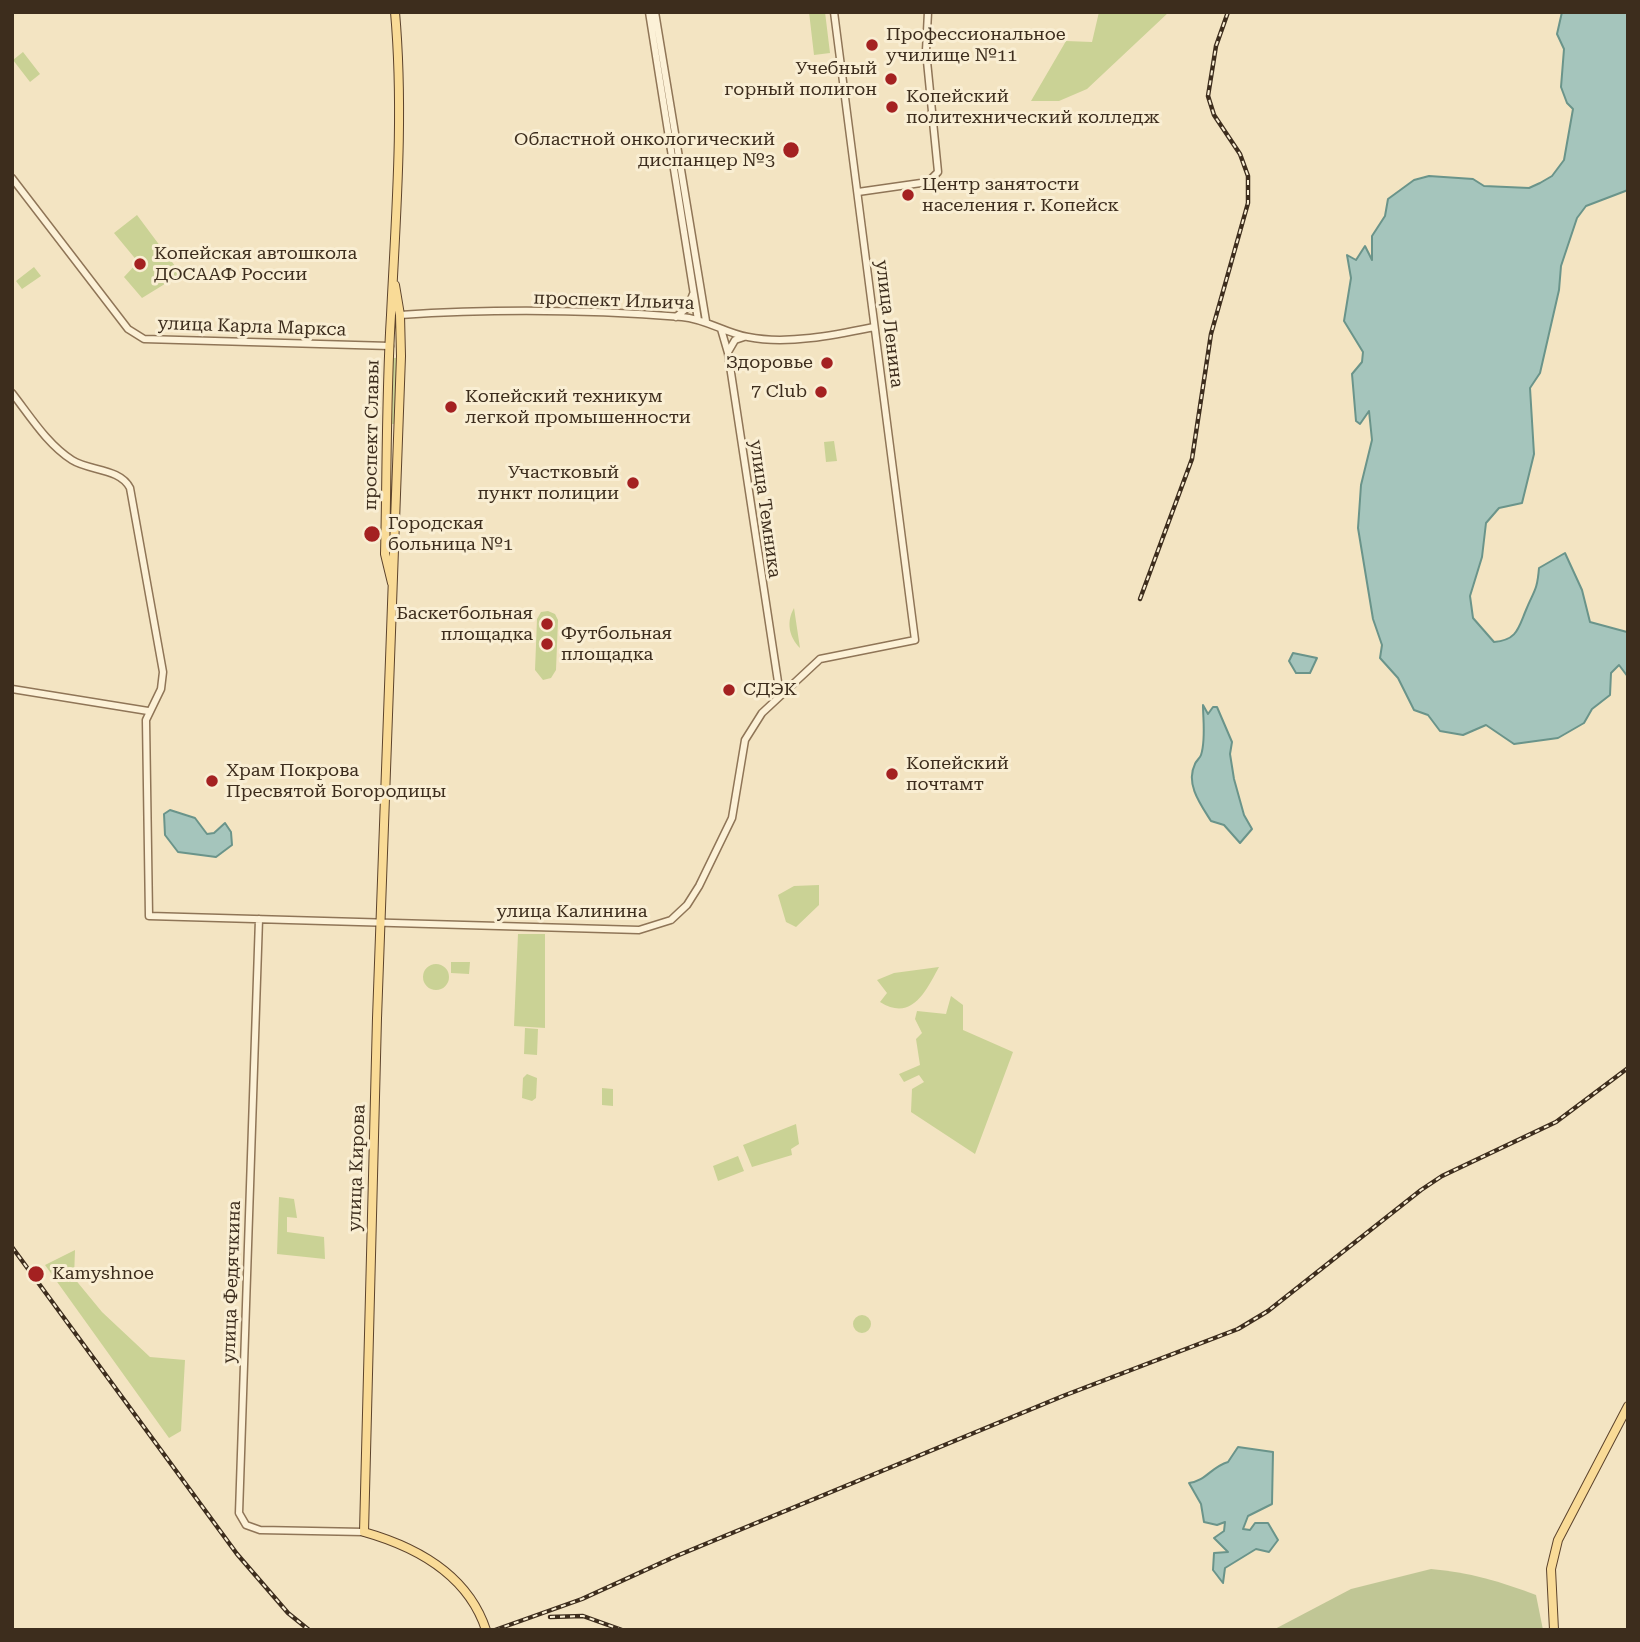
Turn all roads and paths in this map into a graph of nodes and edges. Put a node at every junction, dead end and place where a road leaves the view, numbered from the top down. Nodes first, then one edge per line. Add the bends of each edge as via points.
1 (395, 12) edge
2 (649, 12) edge
3 (655, 12) edge
4 (834, 12) edge
5 (928, 12) edge
6 (667, 108) junction
7 (12, 178) edge
8 (858, 192) junction
9 (395, 285) junction
10 (694, 290) junction
11 (400, 315) junction
12 (391, 316) junction
13 (676, 317) junction
14 (702, 320) junction
15 (874, 327) junction
16 (720, 328) junction
17 (744, 337) junction
18 (390, 346) junction
19 (401, 346) junction
20 (728, 354) junction
21 (12, 393) edge
22 (388, 425) junction
23 (399, 426) junction
24 (387, 463) junction
25 (398, 463) junction
26 (393, 586) junction
27 (915, 639) joint
28 (12, 689) edge
29 (780, 695) junction
30 (148, 711) junction
31 (385, 804) joint
32 (259, 919) junction
33 (380, 921) junction
34 (1628, 1406) edge
35 (364, 1532) junction
36 (486, 1630) edge
37 (1554, 1630) edge

1 - 9 main road, проспект Славы via 400,88
2 - 6 street
3 - 6 street
4 - 8 street, улица Ленина
5 - 8 street via 926,51 939,163 936,176 928,182
6 - 10 street
6 - 14 street
7 - 18 street, улица Карла Маркса via 128,329 144,339
8 - 15 street, улица Ленина
9 - 11 main road, проспект Славы
9 - 12 main road, проспект Славы
10 - 13 street via 688,307
10 - 14 street
11 - 12 main road, проспект Ильича
11 - 13 street, проспект Ильича via 502,312
11 - 19 main road, проспект Славы
12 - 18 main road, проспект Славы
13 - 14 street, проспект Ильича
14 - 16 street, проспект Ильича
15 - 17 street, проспект Ильича via 776,340
15 - 27 street, улица Ленина
16 - 17 street, проспект Ильича
16 - 20 street, улица Темника
17 - 20 street via 731,344
18 - 19 main road, улица Карла Маркса
18 - 22 main road, проспект Славы
19 - 23 main road, проспект Славы
20 - 29 street, улица Темника
21 - 30 street via 64,454 84,466 122,477 130,488 163,671 161,688
22 - 23 main road
22 - 24 main road, проспект Славы
23 - 25 main road, проспект Славы
24 - 25 main road
24 - 26 main road, проспект Славы via 385,554
25 - 26 main road, проспект Славы
26 - 31 main road, проспект Славы
27 - 29 street, улица Калинина via 820,659
28 - 30 street
29 - 33 street, улица Калинина via 749,732 732,818 695,892 671,920 639,930
30 - 32 street, улица Калинина via 149,916
31 - 33 main road, улица Кирова
32 - 33 street, улица Калинина
32 - 35 street, улица Федячкина via 239,1513 246,1525 260,1530
33 - 35 main road, улица Кирова
34 - 37 main road via 1566,1524 1552,1561
35 - 36 main road via 445,1570 467,1590

